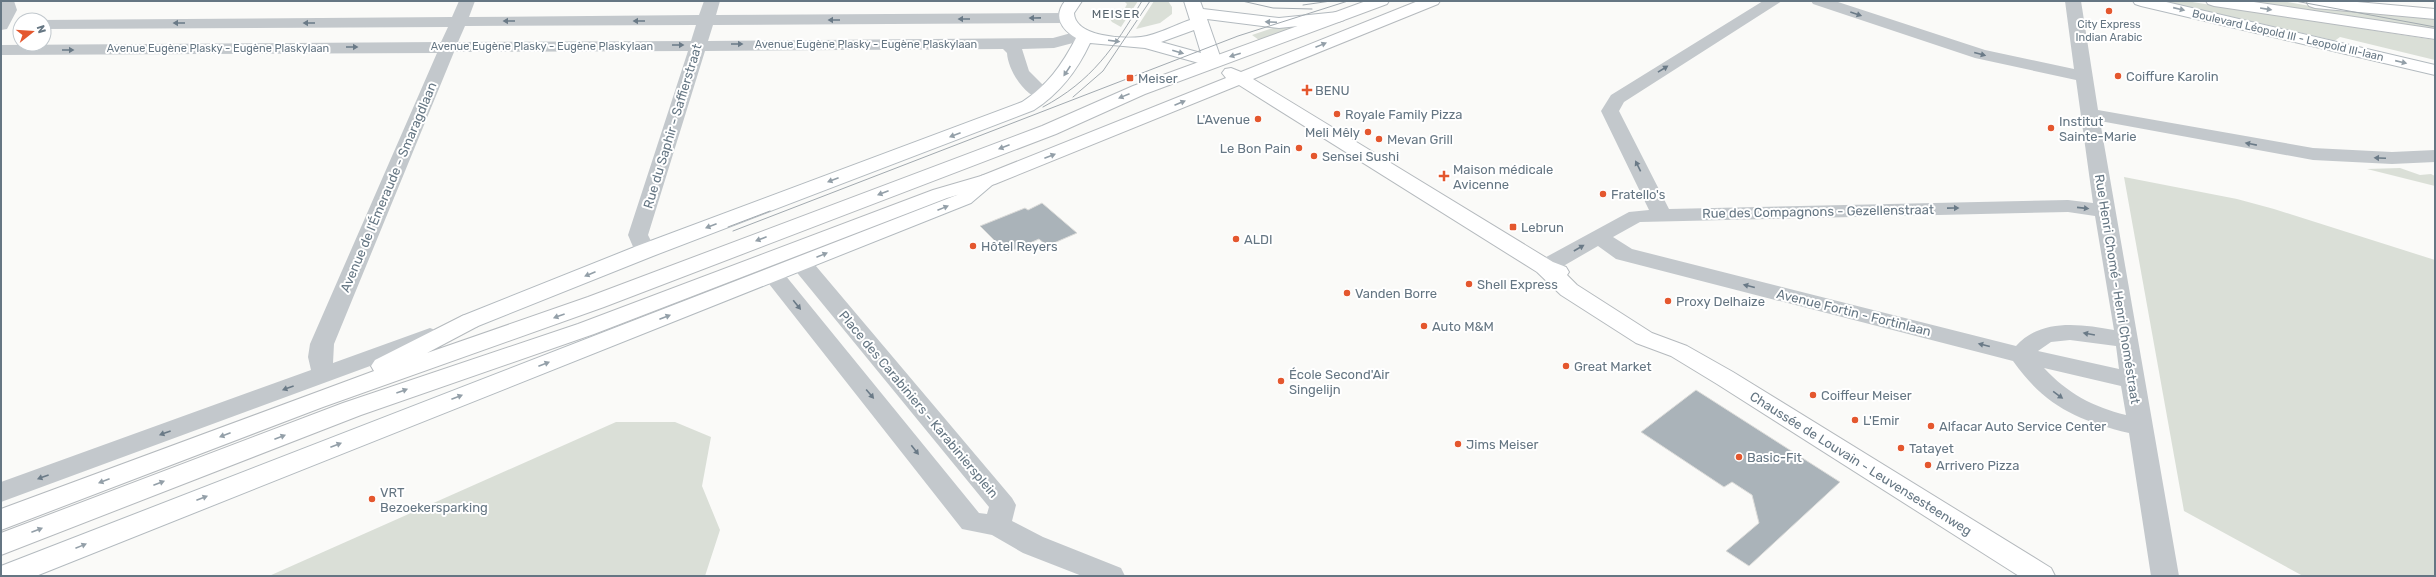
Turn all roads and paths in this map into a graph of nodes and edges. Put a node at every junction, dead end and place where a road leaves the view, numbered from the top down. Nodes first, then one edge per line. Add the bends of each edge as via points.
1 (6, 1) edge
2 (467, 1) edge
3 (712, 1) edge
4 (1074, 1) edge
5 (1381, 1) edge
6 (1432, 1) edge
7 (1774, 1) edge
8 (1819, 1) edge
9 (2073, 1) edge
10 (2141, 1) edge
11 (2214, 1) edge
12 (2300, 1) edge
13 (2362, 1) edge
14 (1195, 12) edge
15 (2416, 12) junction
16 (2435, 14) edge
17 (1338, 17) junction
18 (1066, 18) junction
19 (706, 20) junction
20 (458, 22) junction
21 (52, 24) edge
22 (1, 25) edge
23 (12, 25) edge
24 (2435, 34) edge
25 (1083, 36) junction
26 (1143, 42) junction
27 (698, 44) junction
28 (447, 47) junction
29 (1012, 48) junction
30 (1, 50) edge
31 (1213, 62) junction
32 (2435, 70) edge
33 (2084, 76) junction
34 (1241, 80) junction
35 (1039, 91) junction
36 (2090, 114) junction
37 (2430, 161) edge
38 (988, 180) junction
39 (2104, 211) junction
40 (1661, 214) junction
41 (1598, 237) junction
42 (645, 251) junction
43 (802, 264) junction
44 (1545, 267) junction
45 (773, 275) junction
46 (470, 321) junction
47 (2127, 340) junction
48 (2021, 355) junction
49 (324, 375) junction
50 (2132, 380) junction
51 (314, 401) junction
52 (2141, 427) junction
53 (1, 492) edge
54 (1, 520) edge
55 (997, 525) junction
56 (1, 544) edge
57 (6, 576) edge
58 (1111, 576) edge
59 (2041, 576) edge
60 (2165, 576) edge

1 - 22 street via 9,10
2 - 20 street, Avenue de l'Émeraude - Smaragdlaan
3 - 19 street, Rue du Saphir - Saffierstraat
4 - 18 main road via 1067,8
5 - 17 main road
34 -> 6 main road via 1284,60
40 -> 7 street via 1610,111 1618,99 1659,71
8 -> 33 street via 1981,54
9 - 33 street, Rue Henri Chomé - Henri Choméstraat
10 -> 32 main road, Boulevard Léopold III - Leopold III-laan
11 -> 24 main road, Boulevard Léopold III - Leopold III-laan
12 - 15 main road
13 - 15 main road
17 -> 14 main road via 1279,23
14 - 26 main road
14 - 31 main road
15 - 16 main road
17 -> 31 main road
18 -> 19 street, Avenue Eugène Plasky - Eugène Plaskylaan
18 - 25 main road via 1070,26
19 -> 20 street, Avenue Eugène Plasky - Eugène Plaskylaan
19 - 27 street, Rue du Saphir - Saffierstraat
20 -> 21 street, Avenue Eugène Plasky - Eugène Plaskylaan
20 - 28 street, Avenue de l'Émeraude - Smaragdlaan
22 - 23 street
25 -> 26 main road via 1116,42
25 - 29 street
25 -> 35 main road via 1064,76
26 -> 31 main road, Chaussée de Louvain - Leuvensesteenweg
28 -> 27 street, Avenue Eugène Plasky - Eugène Plaskylaan
27 -> 29 street, Avenue Eugène Plasky - Eugène Plaskylaan
27 - 42 street, Rue du Saphir - Saffierstraat via 638,235
30 -> 28 street, Avenue Eugène Plasky - Eugène Plaskylaan
28 - 49 street, Avenue de l'Émeraude - Smaragdlaan via 322,344 320,357
29 - 35 street via 1022,75
31 - 34 main road, Chaussée de Louvain - Leuvensesteenweg
31 -> 51 main road via 1106,103 1049,130 604,300
33 - 36 street, Rue Henri Chomé - Henri Choméstraat
38 -> 34 main road
34 - 44 main road, Chaussée de Louvain - Leuvensesteenweg
35 -> 42 main road via 1028,106
37 -> 36 street via 2313,154
36 - 39 street, Rue Henri Chomé - Henri Choméstraat
43 -> 38 main road via 964,200
56 -> 38 main road via 418,385 586,329 940,194
40 -> 39 street, Rue des Compagnons - Gezellenstraat via 2068,206
39 - 47 street, Rue Henri Chomé - Henri Choméstraat
40 - 41 street, Rue des Compagnons - Gezellenstraat via 1636,216
44 -> 41 street, Rue des Compagnons - Gezellenstraat
48 -> 41 street, Avenue Fortin - Fortinlaan via 1624,254
42 -> 46 main road
43 - 45 main road
43 - 55 street, Place des Carabiniers - Karabiniersplein via 1004,505
44 - 59 main road, Chaussée de Louvain - Leuvensesteenweg via 1569,290 1637,334 1679,352 1725,378
45 -> 55 street via 971,522
57 -> 45 main road
46 - 49 street
46 - 51 main road
47 -> 48 street via 2074,331 2049,335 2028,344
47 - 50 street, Rue Henri Chomé - Henri Choméstraat
48 - 50 street, Avenue Fortin - Fortinlaan
48 -> 52 street via 2034,374 2056,394 2085,412
49 -> 53 street
50 - 52 street, Rue Henri Chomé - Henri Choméstraat
51 -> 54 main road
52 - 60 street, Rue Henri Chomé - Henri Choméstraat
55 - 58 street via 1033,545

